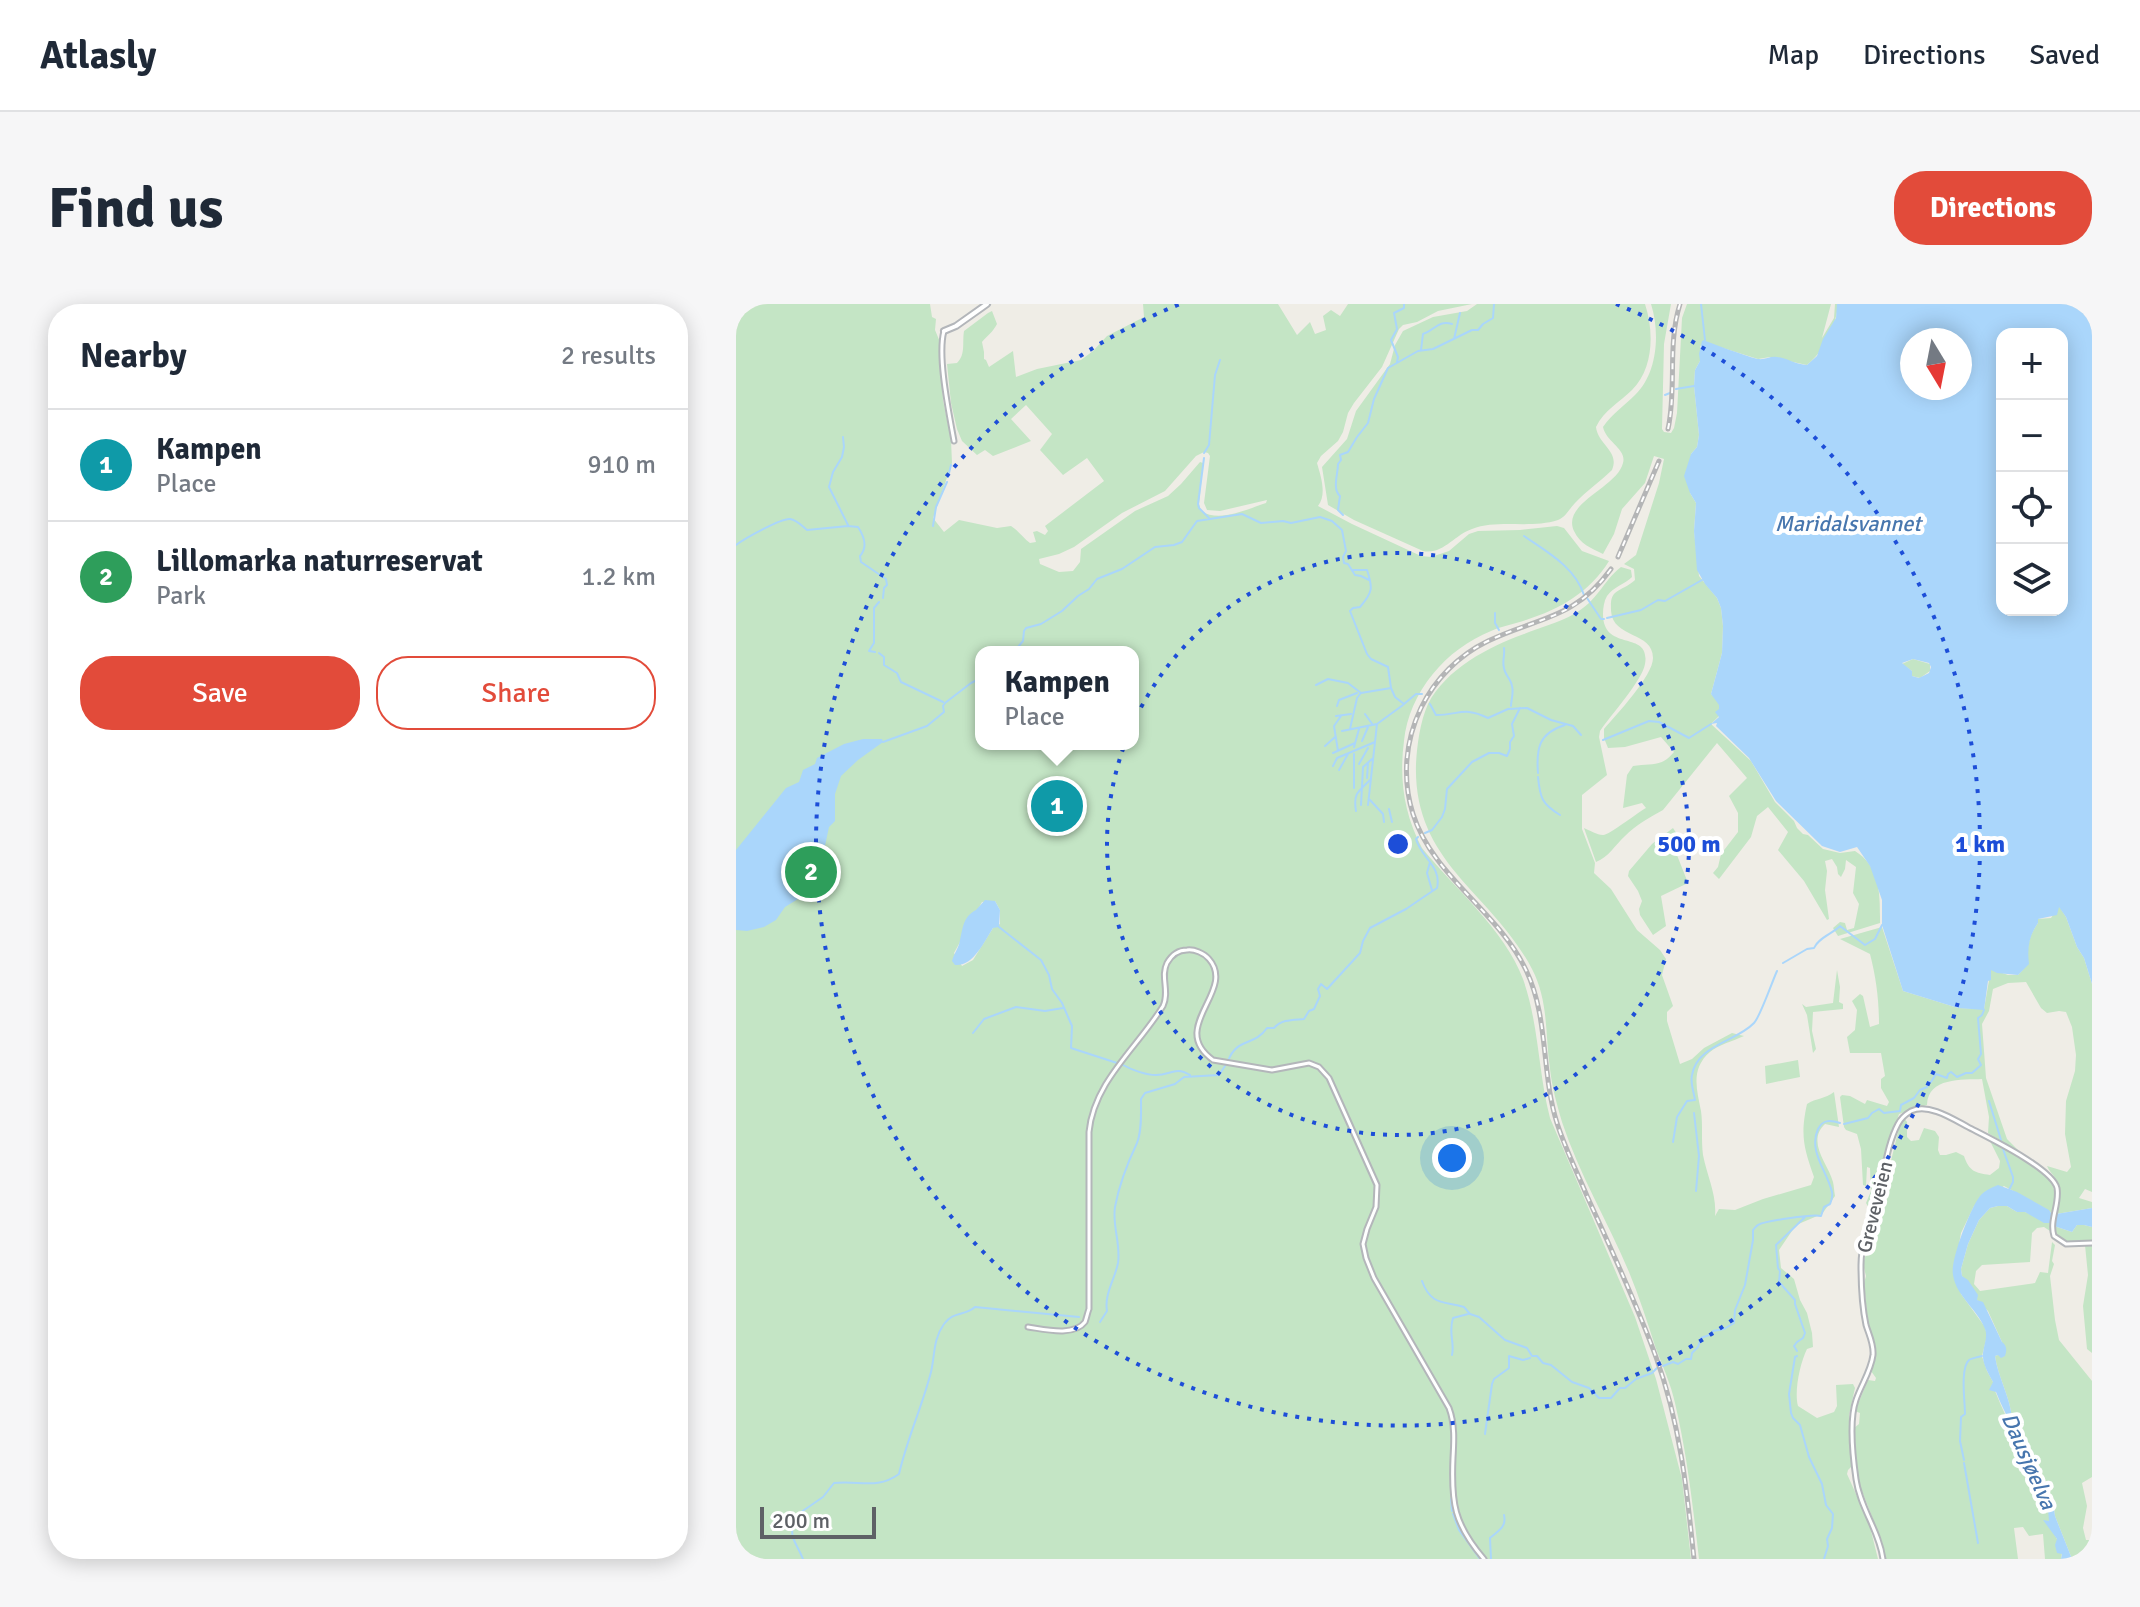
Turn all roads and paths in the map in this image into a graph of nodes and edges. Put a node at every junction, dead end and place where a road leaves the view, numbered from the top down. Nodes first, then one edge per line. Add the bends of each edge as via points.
1 (987, 304) edge
2 (944, 331) joint
3 (954, 441) dead end
4 (2092, 1243) edge
5 (1028, 1327) dead end
6 (1484, 1559) edge
7 (1883, 1559) edge

1 - 2 street
2 - 3 street
4 - 7 street, Greveveien via 2071,1244 2054,1236 2055,1182 2032,1162 1935,1112 1916,1109 1899,1122 1862,1257 1873,1355 1853,1420 1857,1488
5 - 6 street via 1069,1330 1085,1321 1092,1113 1100,1093 1163,1006 1164,971 1170,959 1179,951 1202,953 1216,978 1197,1027 1198,1042 1207,1055 1267,1070 1309,1063 1329,1078 1377,1185 1376,1207 1364,1240 1366,1258 1449,1408 1455,1511

